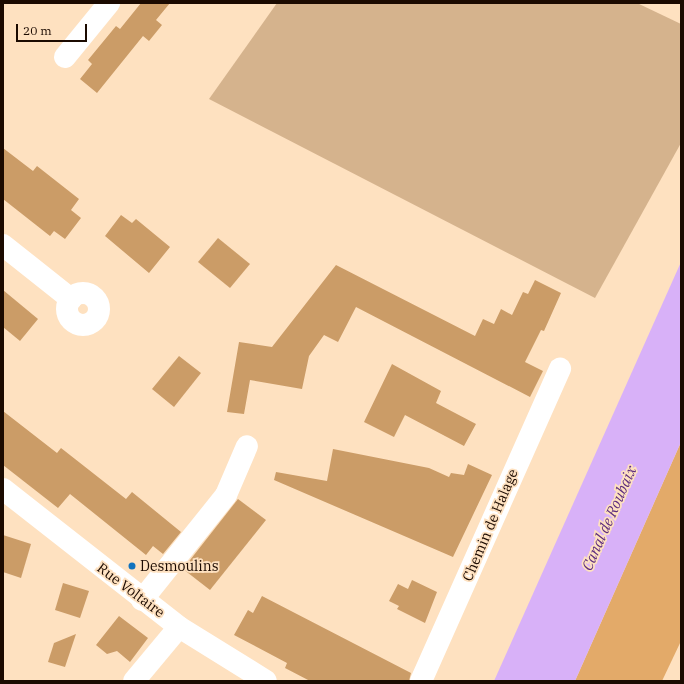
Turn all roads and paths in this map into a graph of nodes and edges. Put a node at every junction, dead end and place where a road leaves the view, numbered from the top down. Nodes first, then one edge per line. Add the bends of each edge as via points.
1 (109, 3) edge
2 (65, 57) dead end
3 (3, 245) edge
4 (71, 299) dead end
5 (560, 369) dead end
6 (247, 446) dead end
7 (3, 489) edge
8 (142, 600) junction
9 (179, 628) junction
10 (134, 681) edge
11 (266, 681) edge
12 (421, 681) edge

1 - 2 street
3 - 4 street
5 - 12 street, Chemin de Halage
6 - 8 street via 226,494
7 - 8 street, Rue Voltaire
8 - 9 street, Rue Voltaire
9 - 10 street
9 - 11 street, Rue Voltaire

